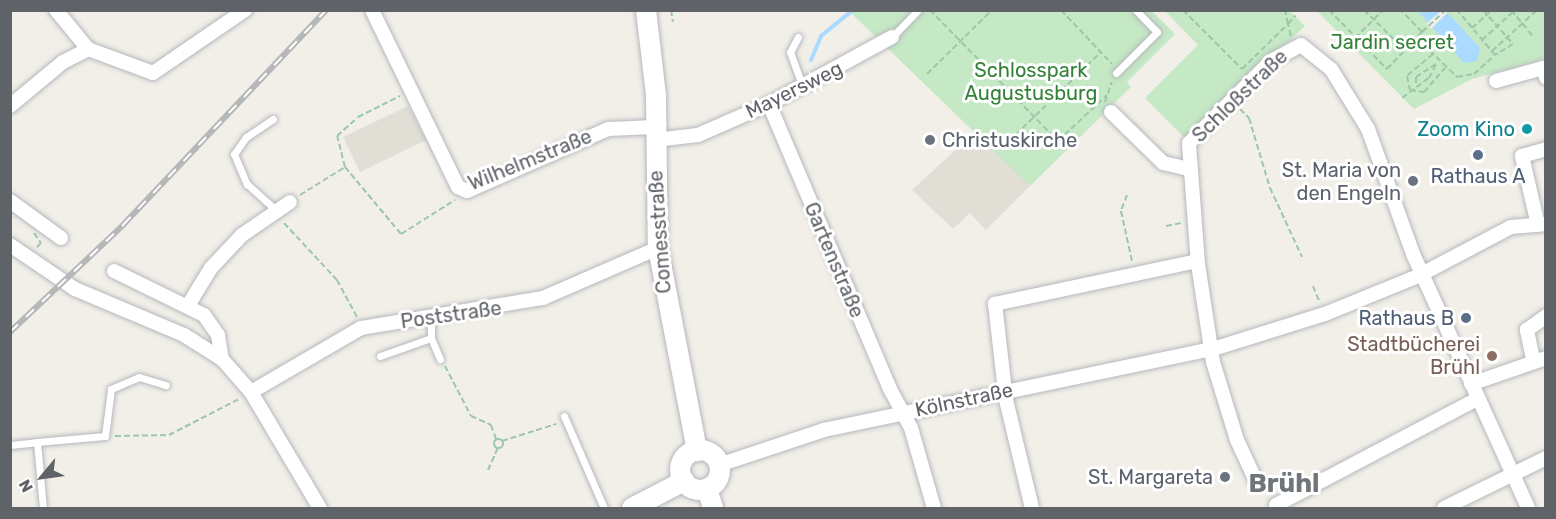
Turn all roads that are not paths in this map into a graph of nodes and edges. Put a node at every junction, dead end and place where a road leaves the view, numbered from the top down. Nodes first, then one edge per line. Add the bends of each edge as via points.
1 (56, 10) edge
2 (245, 10) edge
3 (372, 10) edge
4 (646, 10) edge
5 (918, 10) edge
6 (1136, 10) edge
7 (798, 37) dead end
8 (892, 37) joint
9 (88, 49) junction
10 (1116, 73) road end
11 (1545, 78) edge
12 (1496, 81) dead end
13 (803, 87) junction
14 (769, 104) junction
15 (10, 106) edge
16 (1111, 112) road end
17 (273, 119) dead end
18 (655, 133) junction
19 (1545, 149) edge
20 (1189, 169) junction
21 (10, 201) edge
22 (290, 202) road end
23 (275, 211) junction
24 (1542, 224) edge
25 (61, 238) dead end
26 (10, 245) edge
27 (658, 248) junction
28 (1197, 261) junction
29 (114, 271) dead end
30 (1422, 274) junction
31 (189, 304) junction
32 (431, 316) junction
33 (1545, 316) edge
34 (431, 338) junction
35 (1212, 349) junction
36 (380, 356) dead end
37 (1539, 358) edge
38 (222, 359) junction
39 (440, 359) road end
40 (1471, 384) junction
41 (166, 385) dead end
42 (1006, 389) junction
43 (251, 392) junction
44 (1477, 399) junction
45 (904, 414) junction
46 (564, 416) dead end
47 (37, 442) junction
48 (10, 446) edge
49 (697, 450) junction
50 (1540, 461) edge
51 (719, 465) junction
52 (1512, 476) junction
53 (684, 481) junction
54 (1256, 481) dead end
55 (707, 489) junction
56 (1280, 503) dead end
57 (43, 508) edge
58 (320, 508) edge
59 (604, 508) edge
60 (632, 508) edge
61 (713, 508) edge
62 (934, 508) edge
63 (1032, 508) edge
64 (1444, 508) edge
65 (1528, 508) edge

1 - 9 street
2 - 9 street via 153,73
3 - 18 street, Wilhelmstraße via 450,175 467,191 608,129
4 - 18 main road, Comesstraße
5 - 8 lane, Mayersweg
6 - 10 lane via 1156,32
7 - 13 lane via 790,52
8 - 13 street, Mayersweg
9 - 15 street via 63,62
11 - 12 street via 1543,68
13 - 14 street, Mayersweg
14 - 18 street, Mayersweg via 698,135
14 - 45 street, Gartenstraße
16 - 20 street via 1162,163
17 - 23 lane via 246,137 234,154 247,184
18 - 27 main road, Comesstraße
19 - 24 street via 1522,156
20 - 28 street, Schloßstraße
20 - 30 street, Schloßstraße via 1192,138 1292,46 1308,46 1331,69 1368,129
21 - 25 street
22 - 23 street
23 - 31 street via 211,268
24 - 30 street, Kölnstraße via 1511,227
26 - 38 street via 75,289 184,335
27 - 32 street, Poststraße via 543,298
27 - 49 main road, Comesstraße
28 - 35 street, Schloßstraße
28 - 42 street via 995,304
29 - 31 street
30 - 35 street, Kölnstraße via 1325,314
30 - 40 street, Schloßstraße
31 - 38 street via 212,325
32 - 34 lane
32 - 43 street, Poststraße via 362,328
33 - 37 street via 1527,330
34 - 36 lane
34 - 39 lane
35 - 42 street, Kölnstraße
35 - 54 street, Schloßstraße via 1237,440
37 - 40 street
38 - 43 street
40 - 44 street, Schloßstraße
41 - 47 lane via 131,378 111,389 105,436
42 - 45 street, Kölnstraße
42 - 63 street
43 - 58 street
44 - 52 street, Schloßstraße
44 - 56 street
45 - 51 street, Kölnstraße via 761,447
45 - 62 street, Gartenstraße
46 - 59 lane
47 - 48 lane
47 - 57 lane
49 - 51 main road via 708,452
49 - 53 main road via 682,462
50 - 52 street
51 - 55 main road via 719,477
52 - 64 street
52 - 65 street, Schloßstraße
53 - 55 main road
53 - 60 main road
55 - 61 main road

